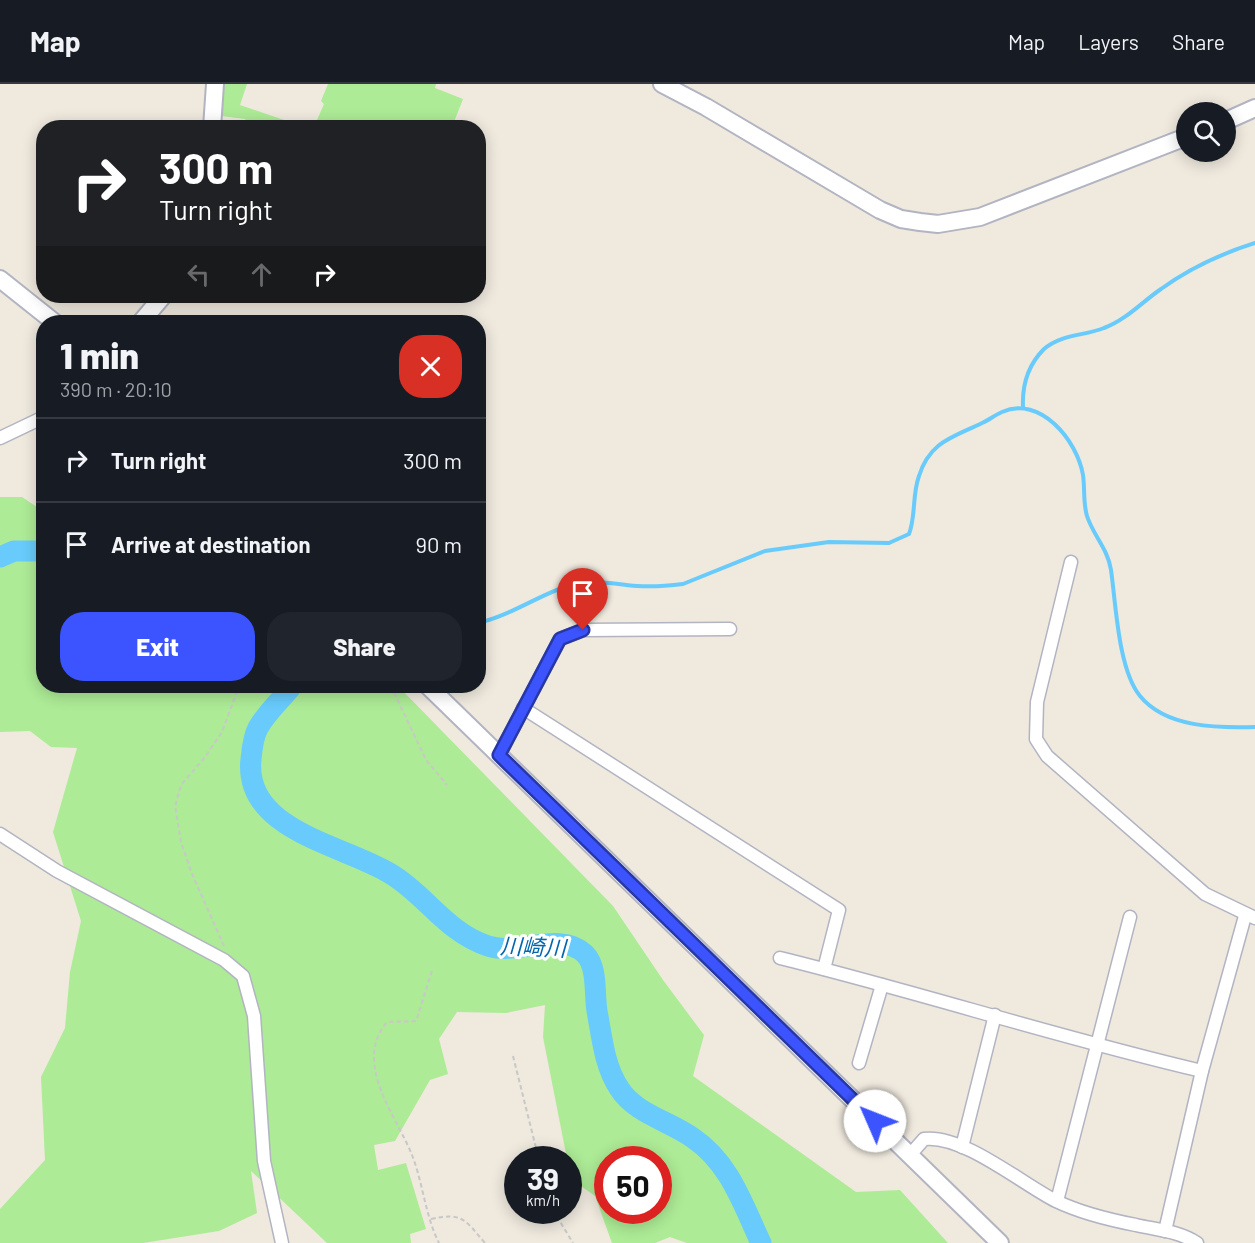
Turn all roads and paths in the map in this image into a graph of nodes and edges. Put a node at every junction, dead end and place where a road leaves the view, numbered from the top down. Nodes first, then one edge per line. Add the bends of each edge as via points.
1 (215, 84) edge
2 (662, 84) edge
3 (1255, 108) edge
4 (1236, 117) edge
5 (213, 120) edge
6 (1176, 141) edge
7 (0, 279) edge
8 (157, 303) edge
9 (45, 315) edge
10 (147, 315) edge
11 (36, 421) edge
12 (0, 438) edge
13 (1071, 562) dead end
14 (730, 629) dead end
15 (236, 693) edge
16 (394, 693) edge
17 (435, 693) edge
18 (523, 708) junction
19 (499, 755) junction
20 (447, 785) dead end
21 (0, 834) edge
22 (1130, 917) dead end
23 (1250, 917) edge
24 (780, 958) dead end
25 (224, 960) junction
26 (824, 969) junction
27 (432, 972) dead end
28 (882, 985) junction
29 (995, 1015) junction
30 (1095, 1046) junction
31 (513, 1056) dead end
32 (860, 1063) dead end
33 (1202, 1071) junction
34 (536, 1146) edge
35 (962, 1147) junction
36 (909, 1155) junction
37 (1057, 1201) junction
38 (430, 1220) junction
39 (561, 1224) edge
40 (1165, 1231) junction
41 (282, 1243) edge
42 (439, 1243) edge
43 (485, 1243) edge
44 (573, 1243) edge
45 (1000, 1243) edge
46 (1197, 1243) edge

1 - 5 main road
2 - 6 main road via 879,210 901,219 938,224 980,217
3 - 4 main road
7 - 9 main road
8 - 10 main road
11 - 12 street
13 - 23 street via 1037,702 1036,739 1047,756 1205,894
14 - 18 street via 583,630 560,639
15 - 25 path via 222,732 181,785 175,806 181,842 211,921 223,940
16 - 20 path via 426,760
17 - 19 main road
18 - 19 street
18 - 26 street via 839,910
19 - 36 main road
21 - 25 street via 57,871
22 - 30 street
23 - 33 street
24 - 26 street
25 - 41 street via 243,976 254,1016 264,1161
26 - 28 street
27 - 38 path via 416,1021 387,1022 376,1045 376,1078 411,1154
28 - 29 street
28 - 32 street
29 - 30 street
29 - 35 street
30 - 33 street
30 - 37 street
31 - 34 path
33 - 40 street
35 - 36 street via 934,1137 924,1139
35 - 37 street
36 - 45 main road
37 - 40 street via 1109,1220
38 - 42 path
38 - 43 path via 456,1215
39 - 44 path
40 - 46 street via 1181,1233

